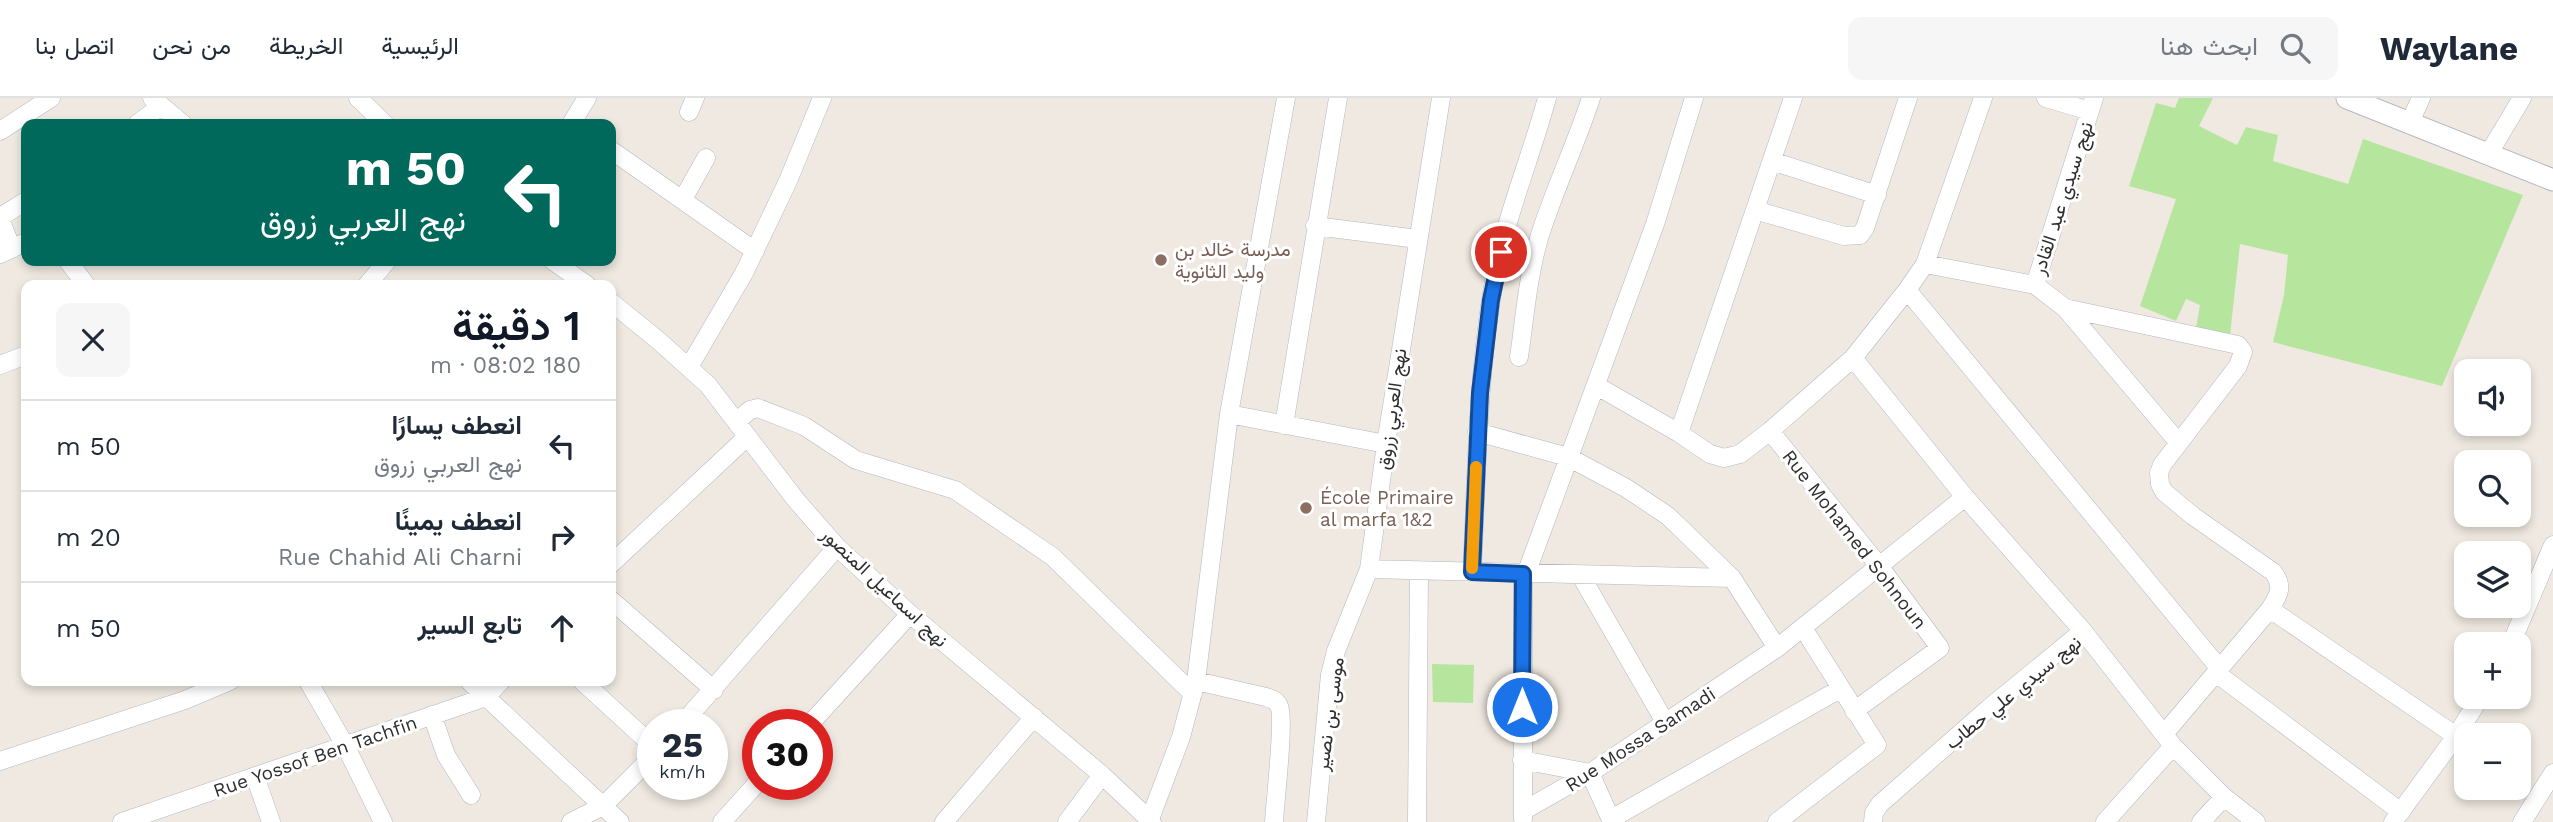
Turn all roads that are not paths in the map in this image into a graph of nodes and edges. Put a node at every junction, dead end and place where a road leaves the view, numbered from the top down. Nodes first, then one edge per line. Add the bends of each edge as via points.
1 (51, 98) edge
2 (358, 98) edge
3 (587, 98) edge
4 (822, 98) edge
5 (1286, 98) edge
6 (1338, 98) edge
7 (1441, 98) edge
8 (1547, 98) edge
9 (1591, 98) edge
10 (1694, 98) edge
11 (1793, 98) edge
12 (1908, 98) edge
13 (1983, 98) edge
14 (2046, 98) edge
15 (2347, 98) edge
16 (2421, 98) edge
17 (2522, 98) edge
18 (157, 102) edge
19 (2092, 105) edge
20 (142, 119) edge
21 (177, 119) edge
22 (380, 119) edge
23 (575, 119) edge
24 (2410, 121) junction
25 (0, 131) edge
26 (616, 153) edge
27 (2489, 153) junction
28 (706, 158) dead end
29 (1772, 161) junction
30 (2553, 180) edge
31 (1877, 195) junction
32 (683, 199) junction
33 (21, 204) edge
34 (1755, 210) junction
35 (0, 218) edge
36 (1315, 226) junction
37 (1418, 239) junction
38 (13, 248) edge
39 (755, 251) junction
40 (1925, 264) junction
41 (383, 266) edge
42 (561, 266) edge
43 (371, 280) edge
44 (580, 280) edge
45 (2035, 285) junction
46 (1907, 290) junction
47 (616, 306) edge
48 (2065, 308) junction
49 (21, 357) edge
50 (1519, 357) dead end
51 (1853, 358) junction
52 (0, 365) edge
53 (689, 367) junction
54 (1597, 386) junction
55 (1229, 414) junction
56 (736, 422) junction
57 (1284, 425) junction
58 (1770, 431) junction
59 (1477, 432) junction
60 (1679, 433) junction
61 (747, 437) junction
62 (2178, 442) junction
63 (1386, 444) junction
64 (1569, 457) junction
65 (1965, 497) junction
66 (2553, 545) edge
67 (837, 547) junction
68 (616, 559) edge
69 (2549, 566) edge
70 (1880, 567) junction
71 (1369, 569) junction
72 (1419, 571) junction
73 (1472, 572) junction
74 (1525, 574) junction
75 (1581, 576) junction
76 (1732, 578) junction
77 (616, 604) edge
78 (2270, 609) junction
79 (910, 614) junction
80 (1803, 628) junction
81 (2083, 631) junction
82 (2517, 632) edge
83 (1777, 648) junction
84 (2218, 671) junction
85 (218, 686) edge
86 (311, 686) edge
87 (474, 686) edge
88 (496, 686) edge
89 (587, 686) edge
90 (1194, 687) junction
91 (1840, 689) junction
92 (714, 690) junction
93 (486, 697) junction
94 (696, 709) edge
95 (824, 709) edge
96 (1854, 711) junction
97 (432, 715) junction
98 (1034, 718) junction
99 (1665, 722) junction
100 (637, 731) edge
101 (2454, 735) edge
102 (2454, 739) edge
103 (2169, 740) junction
104 (346, 747) junction
105 (1522, 760) junction
106 (0, 761) edge
107 (637, 772) edge
108 (1590, 773) junction
109 (2553, 773) edge
110 (1102, 775) junction
111 (255, 776) junction
112 (471, 795) dead end
113 (2224, 797) junction
114 (742, 800) edge
115 (603, 806) junction
116 (1523, 817) edge
117 (2397, 817) edge
118 (145, 818) edge
119 (1611, 820) edge
120 (1151, 821) edge
121 (122, 822) edge
122 (271, 822) edge
123 (383, 822) edge
124 (571, 822) edge
125 (620, 822) edge
126 (722, 822) edge
127 (944, 822) edge
128 (1067, 822) edge
129 (1273, 822) edge
130 (1316, 822) edge
131 (1417, 822) edge
132 (1777, 822) edge
133 (1873, 822) edge
134 (2105, 822) edge
135 (2202, 822) edge
136 (2256, 822) edge
137 (2522, 822) edge

1 - 25 street
2 - 22 street
3 - 23 street
4 - 39 street
5 - 55 street
6 - 36 street
7 - 37 street, نهج العربي زروق
8 - 59 street via 1495,273
9 - 50 street via 1541,233
10 - 54 street
11 - 29 street
12 - 31 street
13 - 40 street
14 - 19 street
15 - 24 street
16 - 24 street
17 - 27 street
18 - 20 street
18 - 21 street
19 - 45 street, نهج سيدي عبد القادر
24 - 27 street
26 - 32 street
27 - 30 street
28 - 32 street
29 - 31 street
29 - 34 street
31 - 34 street via 1860,235 1844,236
32 - 39 street
33 - 35 street
34 - 60 street
35 - 38 street
36 - 37 street
36 - 57 street
37 - 63 street, نهج العربي زروق
39 - 53 street
40 - 45 street
40 - 46 street
41 - 43 street
42 - 44 street
45 - 48 street
46 - 51 street
46 - 84 street
47 - 53 street, نهج اسماعيل المنصور
48 - 62 street
48 - 62 street via 2242,348 2238,366
49 - 52 street
51 - 58 street
51 - 65 street
53 - 56 street, نهج اسماعيل المنصور
54 - 60 street
54 - 64 street
55 - 57 street
55 - 90 street
56 - 61 street, نهج اسماعيل المنصور
56 - 90 street via 758,408 804,426 856,460 955,490 1053,556
57 - 63 street
58 - 60 street via 1740,454 1724,458
58 - 70 street, Rue Mohamed Sohnoun
59 - 64 street
59 - 73 street
61 - 67 street, نهج اسماعيل المنصور
61 - 68 street
62 - 78 street via 2159,473 2164,492 2273,572 2280,585
63 - 71 street, نهج العربي زروق
64 - 74 street
64 - 76 street via 1659,509
65 - 70 street, Rue Mossa Samadi
65 - 81 street
66 - 69 street
67 - 79 street, نهج اسماعيل المنصور
67 - 92 street
69 - 82 street
70 - 80 street, Rue Mossa Samadi
70 - 96 street, Rue Mohamed Sohnoun via 1940,648
71 - 72 street
71 - 130 street, موسى بن نصير via 1330,675
72 - 73 street
72 - 131 street
73 - 74 street
74 - 75 street
74 - 105 street, Rue Mossa Samadi
75 - 76 street
75 - 99 street
76 - 83 street
77 - 92 street
78 - 84 street
78 - 101 street
79 - 95 street
79 - 98 street, نهج اسماعيل المنصور
80 - 83 street, Rue Mossa Samadi
80 - 91 street
81 - 103 street, نهج سيدي علي حطاب
81 - 133 street, نهج سيدي علي حطاب via 1880,804
83 - 99 street, Rue Mossa Samadi
84 - 103 street
84 - 117 street
85 - 106 street
86 - 104 street
87 - 93 street
88 - 93 street, Rue Yossof Ben Tachfin
89 - 100 street
90 - 120 street
90 - 129 street via 1266,697 1279,705
91 - 96 street
91 - 119 street
92 - 94 street
93 - 97 street, Rue Yossof Ben Tachfin
93 - 115 street
96 - 132 street via 1877,745
97 - 104 street, Rue Yossof Ben Tachfin
97 - 112 street via 446,755
98 - 110 street, نهج اسماعيل المنصور
98 - 127 street
99 - 108 street, Rue Mossa Samadi
102 - 117 street
103 - 113 street, نهج سيدي علي حطاب
103 - 134 street
104 - 111 street, Rue Yossof Ben Tachfin
104 - 123 street
105 - 108 street
105 - 116 street, Rue Mossa Samadi
107 - 115 street
108 - 116 street, Rue Mossa Samadi
108 - 119 street
109 - 137 street
110 - 120 street, نهج اسماعيل المنصور
110 - 128 street
111 - 118 street, Rue Yossof Ben Tachfin
111 - 122 street
113 - 135 street
113 - 136 street, نهج سيدي علي حطاب
114 - 126 street
115 - 124 street
115 - 125 street
118 - 121 street, Rue Yossof Ben Tachfin

